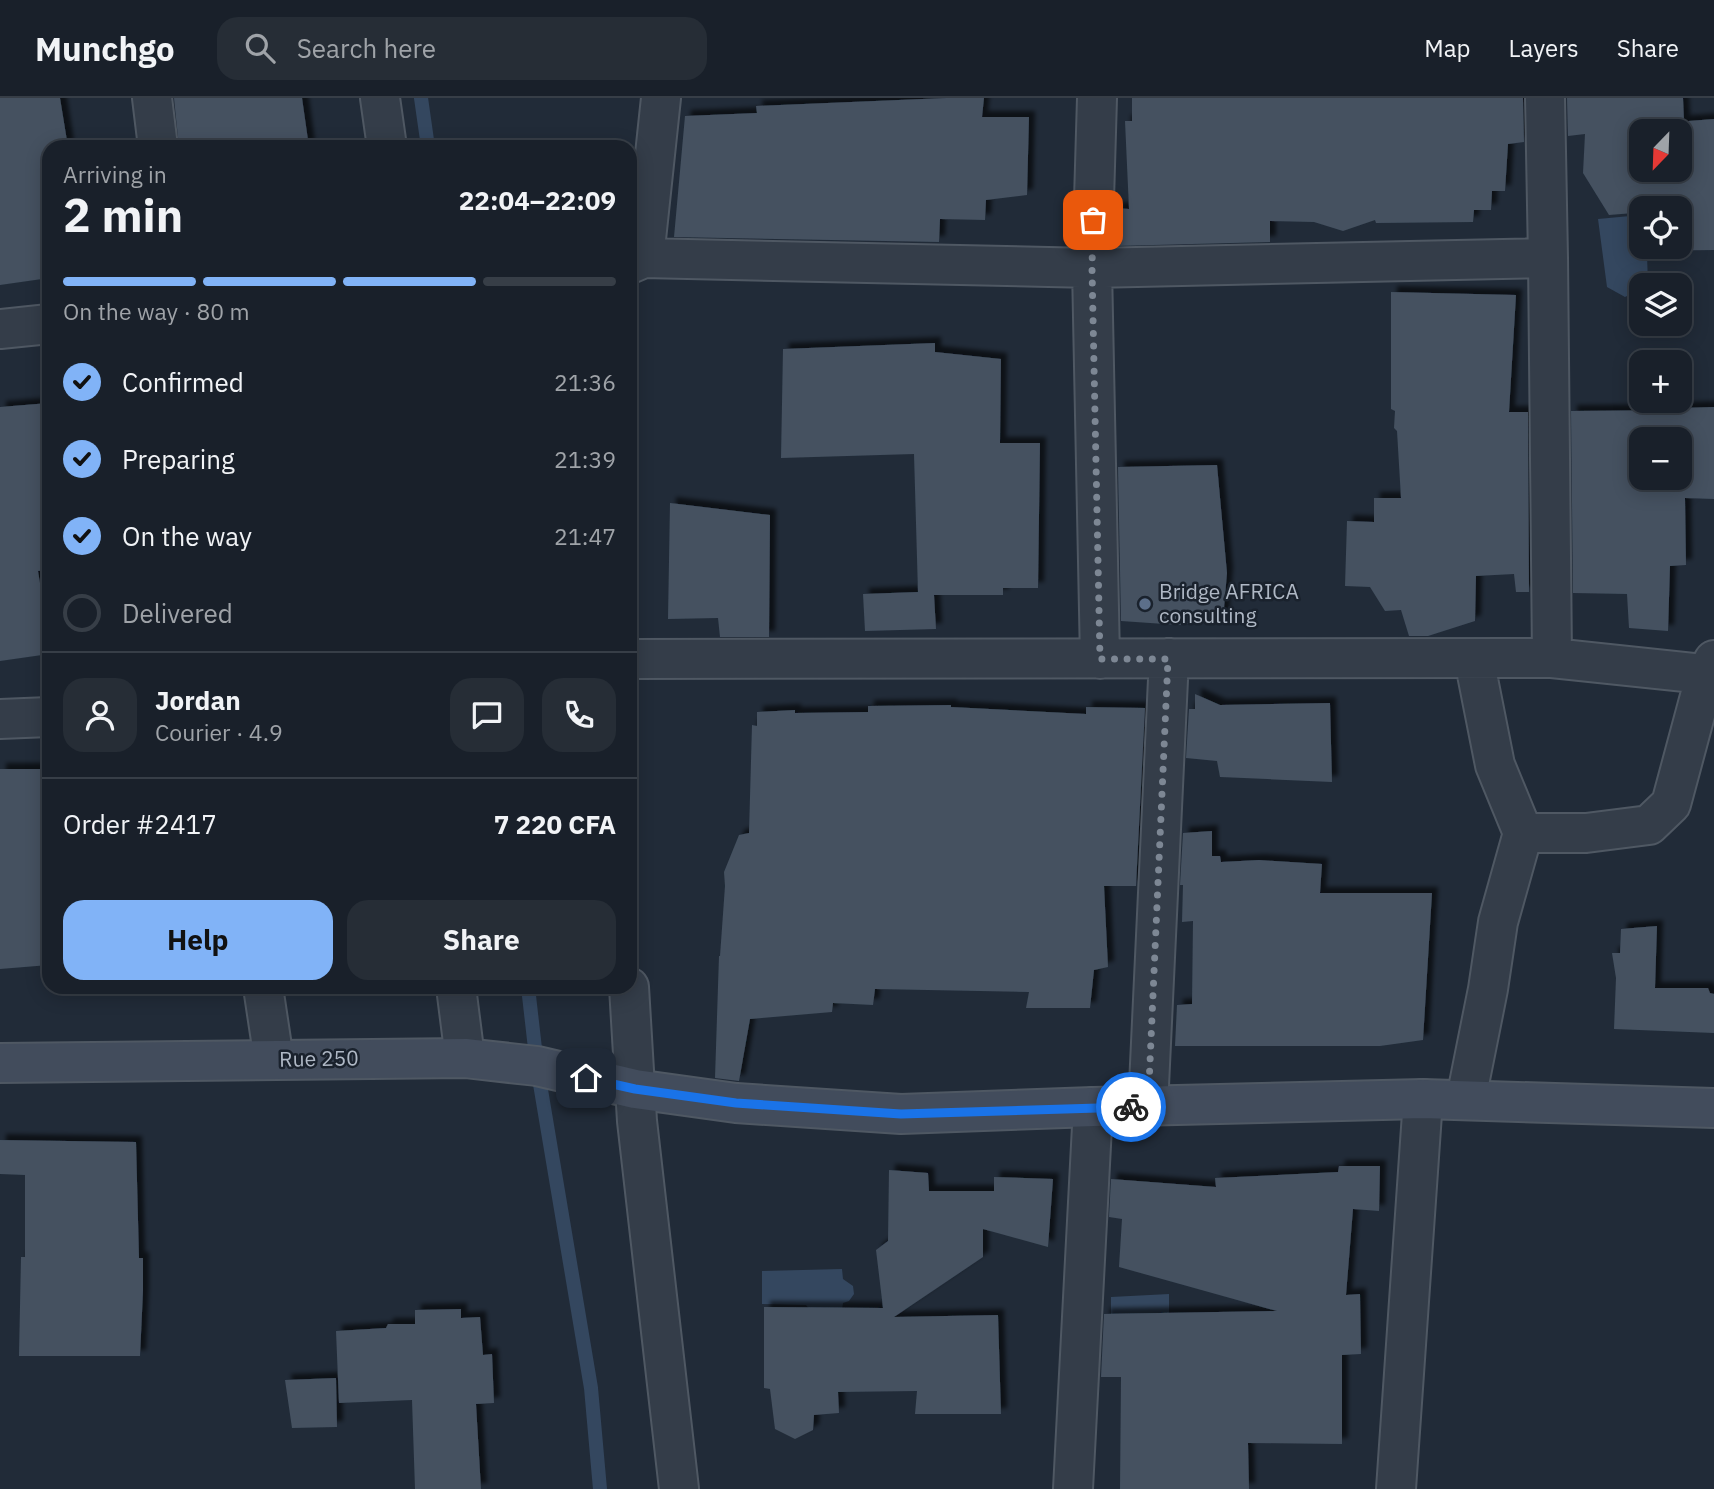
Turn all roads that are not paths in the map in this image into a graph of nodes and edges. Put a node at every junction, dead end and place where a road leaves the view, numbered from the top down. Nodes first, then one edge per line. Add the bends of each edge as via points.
1 (152, 98) edge
2 (380, 98) edge
3 (661, 98) edge
4 (1097, 98) edge
5 (1545, 98) edge
6 (157, 140) edge
7 (386, 140) edge
8 (1548, 258) junction
9 (637, 261) edge
10 (1092, 268) junction
11 (42, 325) edge
12 (0, 329) edge
13 (1552, 658) junction
14 (637, 659) edge
15 (1100, 659) junction
16 (1168, 659) junction
17 (1474, 659) junction
18 (1711, 669) edge
19 (42, 717) edge
20 (0, 719) edge
21 (1523, 833) junction
22 (264, 994) edge
23 (457, 994) edge
24 (629, 994) edge
25 (465, 1058) junction
26 (274, 1060) junction
27 (0, 1063) edge
28 (635, 1089) junction
29 (1423, 1099) junction
30 (1466, 1099) junction
31 (1093, 1107) junction
32 (1148, 1107) junction
33 (1714, 1108) edge
34 (679, 1489) edge
35 (1073, 1489) edge
36 (1395, 1489) edge

1 - 6 street
2 - 7 street
3 - 9 street
4 - 10 street
5 - 8 street
8 - 10 street
8 - 13 street
9 - 10 street
10 - 15 street
11 - 12 street
13 - 17 street
13 - 18 street
14 - 15 street
15 - 16 street
16 - 17 street
16 - 32 street
17 - 21 street via 1494,765
18 - 21 street via 1671,804 1649,825 1586,833
19 - 20 street
21 - 30 street via 1498,922
22 - 26 street
23 - 25 street
24 - 28 street
25 - 26 street, Rue 250
25 - 28 street, Rue 250 via 537,1066
26 - 27 street, Rue 250
28 - 31 street, Rue 250 via 736,1103 901,1114
28 - 34 street
29 - 30 street, Rue 250
29 - 32 street, Rue 250
29 - 36 street
30 - 33 street, Rue 250
31 - 32 street, Rue 250
31 - 35 street

